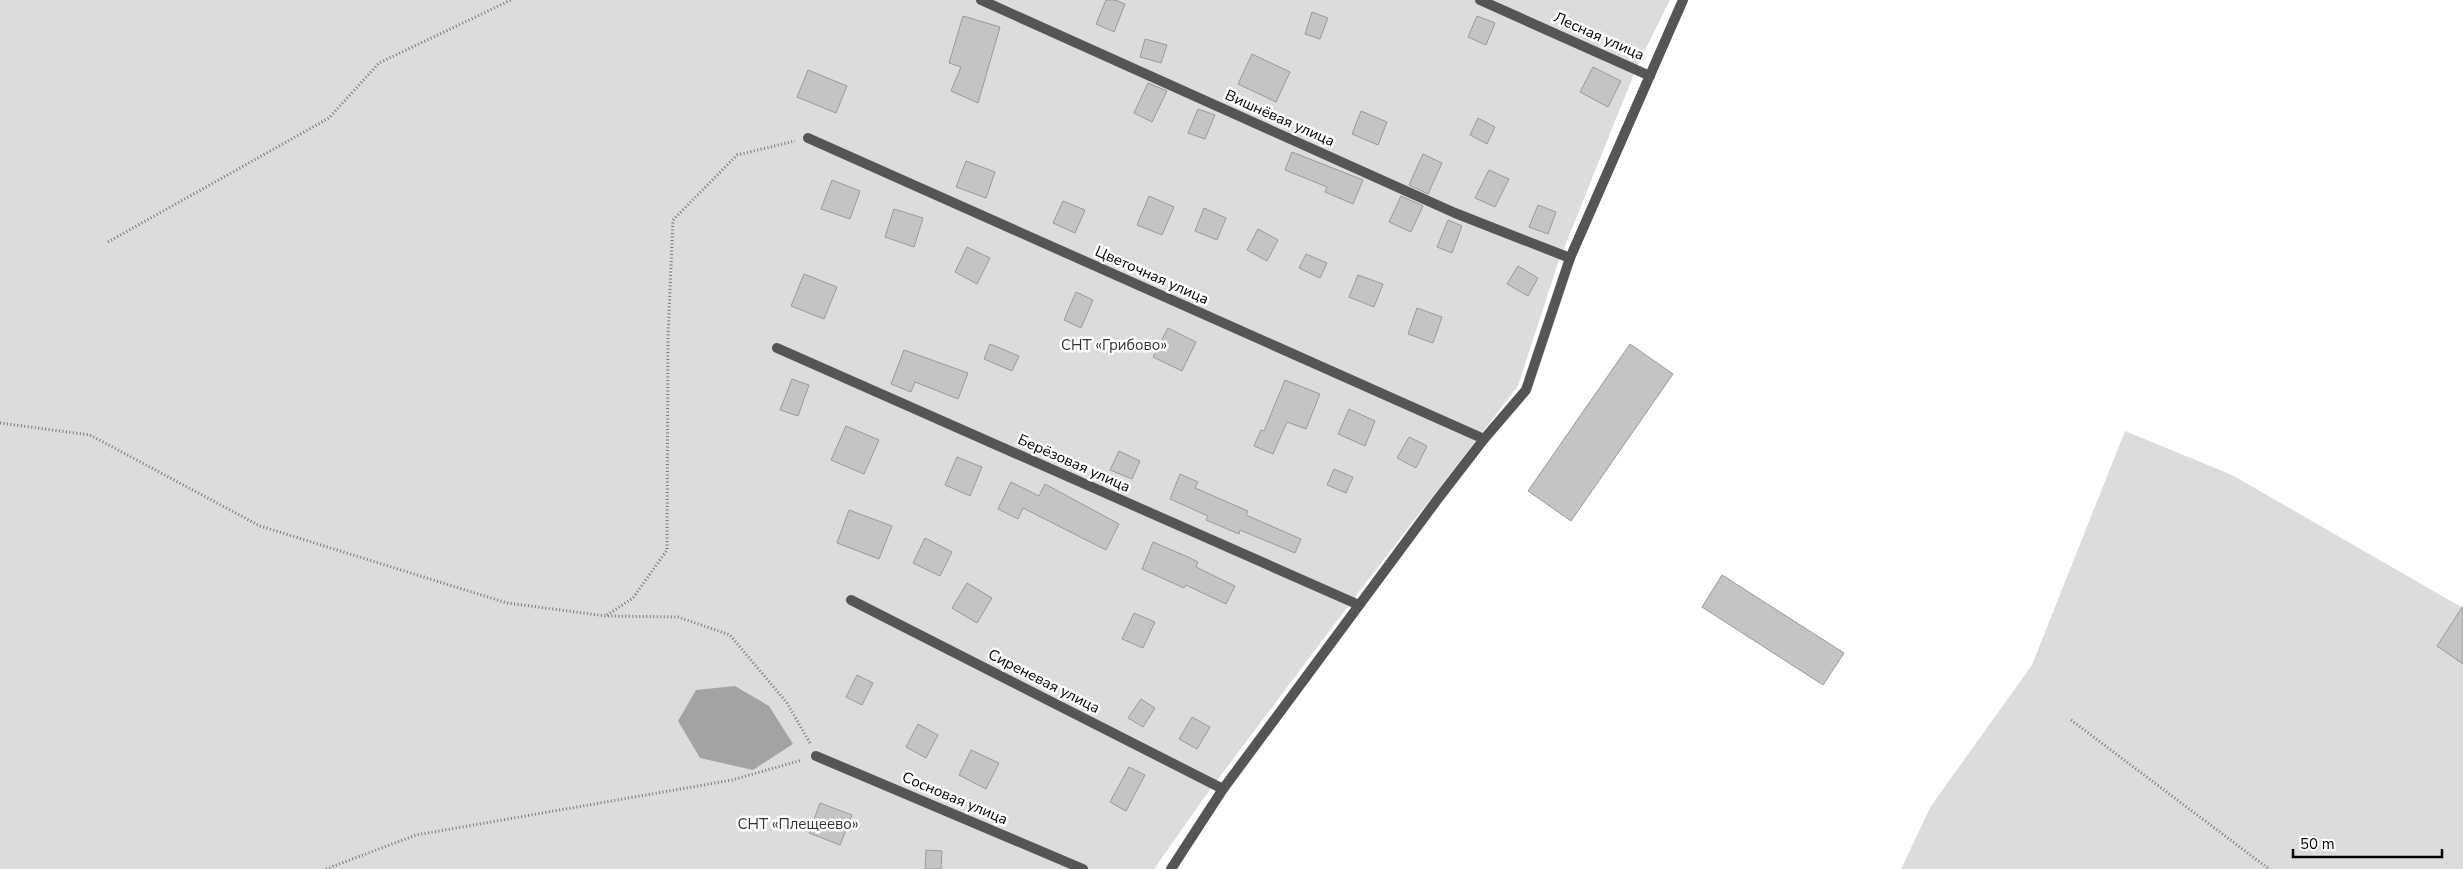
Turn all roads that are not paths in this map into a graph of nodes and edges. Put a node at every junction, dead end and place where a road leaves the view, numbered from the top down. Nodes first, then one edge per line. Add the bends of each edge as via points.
1 (980, 0) edge
2 (1480, 0) edge
3 (1683, 0) edge
4 (1650, 76) junction
5 (808, 138) road end
6 (1570, 258) junction
7 (777, 348) dead end
8 (1484, 439) junction
9 (850, 600) dead end
10 (1359, 605) junction
11 (816, 756) road end
12 (1223, 789) junction
13 (1083, 869) edge
14 (1170, 869) edge

1 - 6 street, Вишнёвая улица via 1455,213
2 - 4 street, Лесная улица
3 - 4 street
4 - 6 street
5 - 8 street, Цветочная улица
6 - 8 street via 1526,390
7 - 10 street, Берёзовая улица
8 - 10 street
9 - 12 street, Сиреневая улица
10 - 12 street
11 - 13 street, Сосновая улица
12 - 14 street

